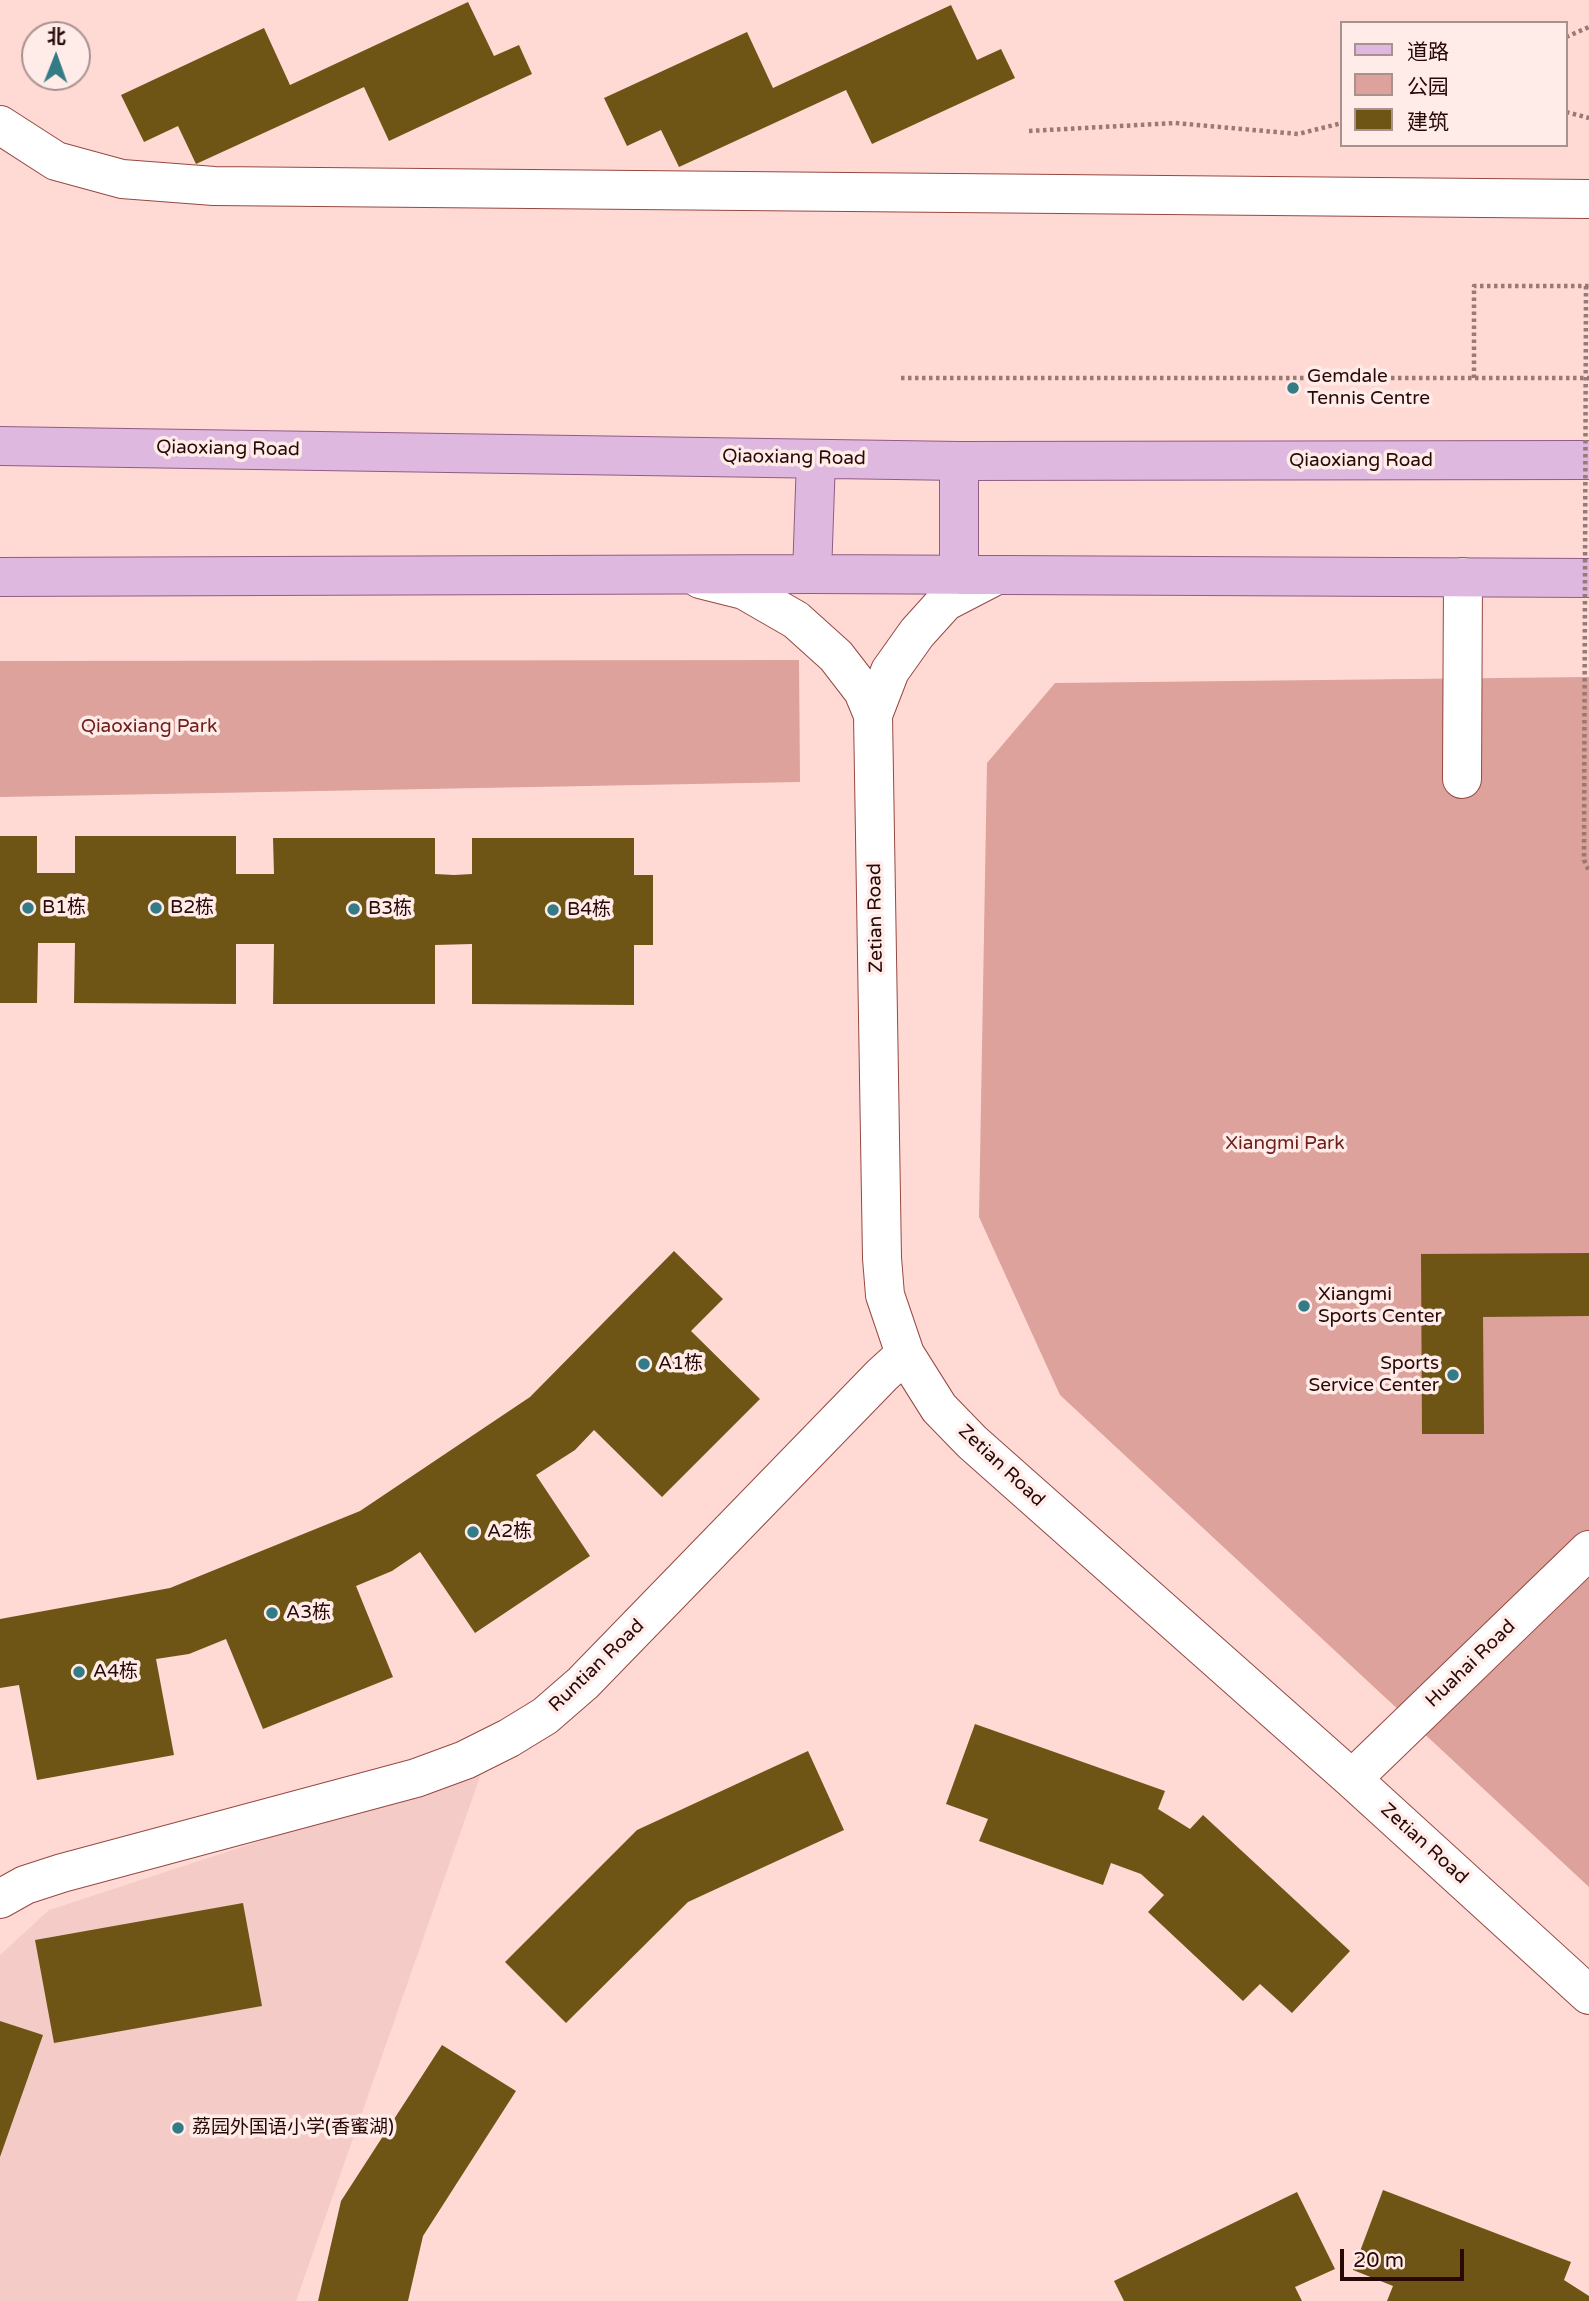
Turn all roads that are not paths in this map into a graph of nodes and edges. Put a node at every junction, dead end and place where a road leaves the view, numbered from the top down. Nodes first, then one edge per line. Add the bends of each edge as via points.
1 (0, 125) edge
2 (1589, 200) edge
3 (0, 446) edge
4 (816, 459) junction
5 (1589, 460) edge
6 (959, 461) junction
7 (812, 574) junction
8 (684, 575) junction
9 (959, 575) junction
10 (997, 575) junction
11 (0, 577) edge
12 (1463, 578) junction
13 (1589, 578) edge
14 (873, 715) junction
15 (1462, 779) dead end
16 (905, 1354) junction
17 (1589, 1550) edge
18 (1352, 1779) junction
19 (0, 1899) edge
20 (1589, 1995) edge

1 - 2 street via 56,161 122,179 215,186
3 - 4 main road, Qiaoxiang Road
4 - 6 main road, Qiaoxiang Road
4 - 7 main road
5 - 6 main road, Qiaoxiang Road
6 - 9 main road
7 - 8 main road
7 - 9 main road
8 - 11 main road
8 - 14 street, Zetian Road via 744,590 796,620 836,656 863,691
9 - 10 main road
10 - 12 main road
10 - 14 street, Zetian Road via 945,602 917,633 890,671
12 - 13 main road
12 - 15 street
14 - 16 street, Zetian Road via 881,1258 885,1295
16 - 18 street, Zetian Road via 939,1408 972,1442
16 - 19 street, Runtian Road via 583,1683 545,1716 509,1738 416,1778 62,1872
17 - 18 street, Huahai Road
18 - 20 street, Zetian Road

